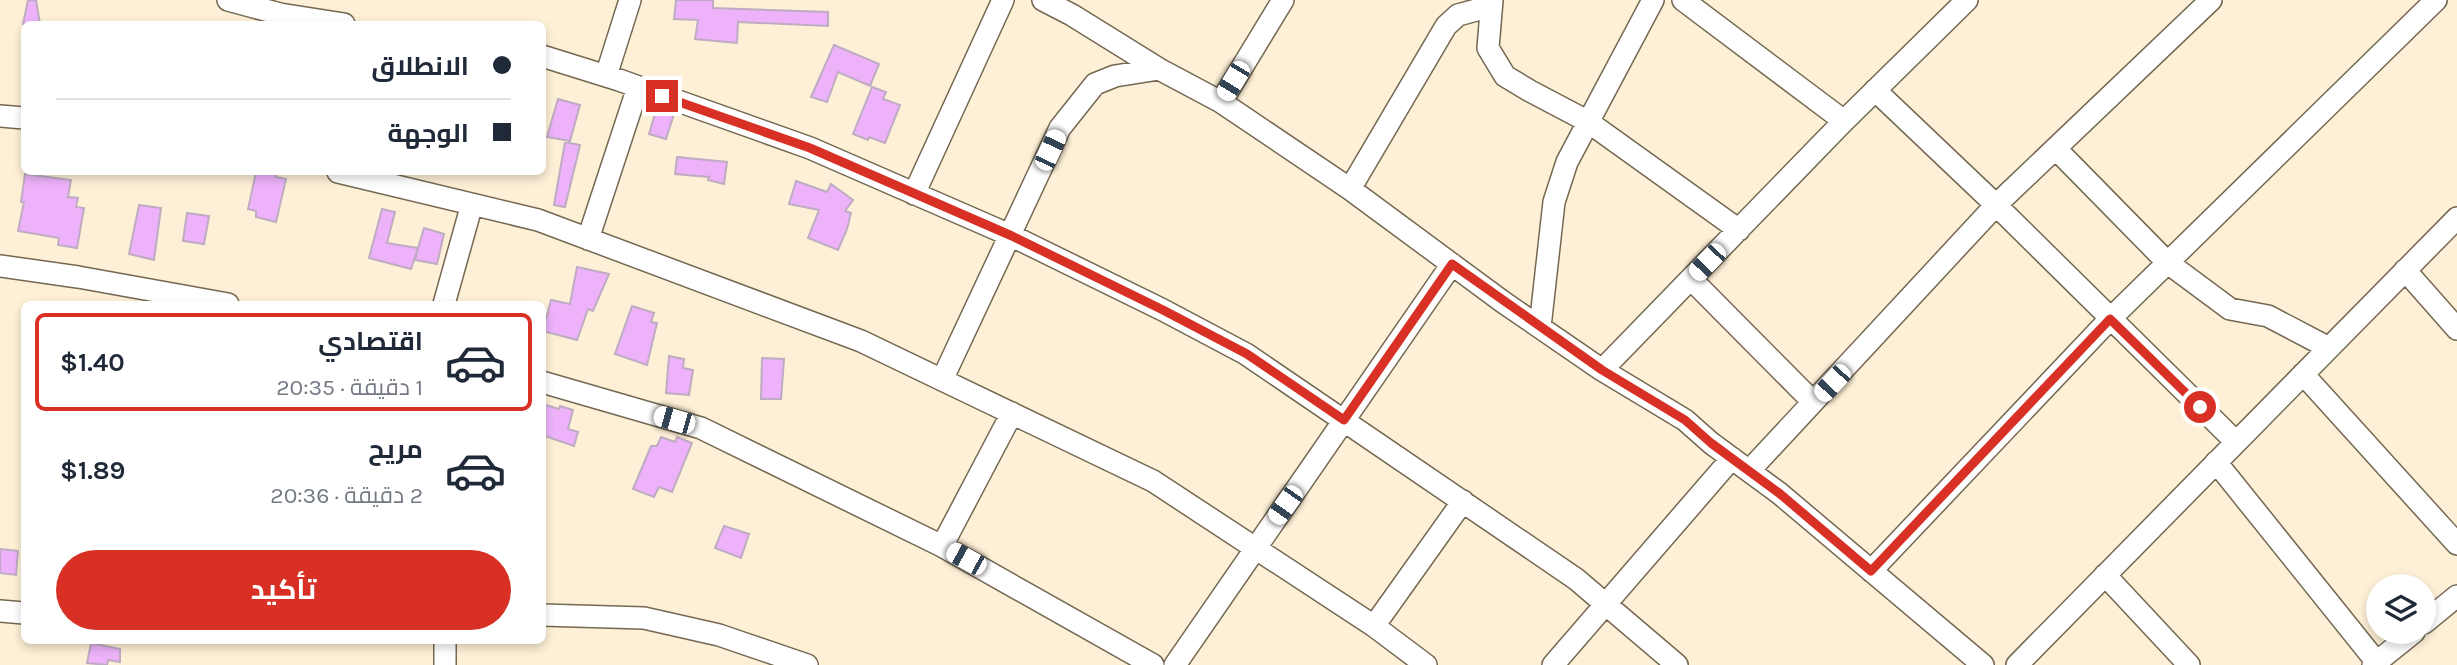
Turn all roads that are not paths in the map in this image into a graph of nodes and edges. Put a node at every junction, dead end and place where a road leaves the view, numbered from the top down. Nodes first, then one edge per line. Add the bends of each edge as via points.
1 (228, 0) edge
2 (630, 0) edge
3 (1003, 0) edge
4 (1043, 0) edge
5 (1283, 0) edge
6 (1653, 0) edge
7 (1683, 0) edge
8 (1967, 0) edge
9 (2436, 0) edge
10 (1491, 3) edge
11 (2200, 4) edge
12 (279, 7) edge
13 (1076, 8) edge
14 (333, 21) edge
15 (546, 57) edge
16 (1159, 69) junction
17 (606, 76) junction
18 (638, 87) junction
19 (1875, 90) junction
20 (1221, 102) junction
21 (0, 116) edge
22 (21, 118) edge
23 (1587, 121) junction
24 (1844, 121) junction
25 (2056, 149) junction
26 (351, 175) edge
27 (1350, 189) junction
28 (914, 194) junction
29 (472, 204) junction
30 (1996, 205) junction
31 (2457, 218) edge
32 (1739, 230) junction
33 (1010, 235) junction
34 (588, 239) junction
35 (2168, 263) junction
36 (1452, 264) junction
37 (0, 266) edge
38 (2405, 270) junction
39 (1691, 279) junction
40 (211, 301) edge
41 (445, 301) edge
42 (2110, 319) junction
43 (1540, 327) junction
44 (2457, 329) edge
45 (2329, 348) junction
46 (1602, 370) junction
47 (2303, 374) junction
48 (942, 380) junction
49 (546, 383) edge
50 (1814, 402) junction
51 (1012, 413) junction
52 (1344, 420) junction
53 (2236, 442) junction
54 (1732, 458) junction
55 (2216, 462) junction
56 (1749, 471) junction
57 (1463, 501) junction
58 (2457, 544) edge
59 (942, 546) junction
60 (1255, 548) junction
61 (1871, 571) junction
62 (2105, 575) junction
63 (2457, 596) edge
64 (1605, 604) junction
65 (0, 611) edge
66 (21, 613) edge
67 (2436, 613) edge
68 (546, 615) edge
69 (1374, 626) junction
70 (445, 644) edge
71 (2400, 644) edge
72 (2377, 664) edge
73 (445, 665) edge
74 (807, 665) edge
75 (1153, 665) edge
76 (1175, 665) edge
77 (1426, 665) edge
78 (1553, 665) edge
79 (1677, 665) edge
80 (1983, 665) edge
81 (2017, 665) edge
82 (2189, 665) edge

1 - 12 street
2 - 17 street
3 - 28 street
4 - 13 street
5 - 20 street
6 - 23 street
7 - 24 street
8 - 19 street
9 - 35 street
10 - 23 street via 1488,48 1505,76
10 - 27 street via 1458,15 1446,26
11 - 25 street
12 - 14 street
13 - 16 street
15 - 17 street
16 - 20 street
16 - 33 street via 1095,84 1060,128
17 - 18 street
18 - 28 street via 810,148
18 - 34 street
19 - 24 street
19 - 30 street
20 - 27 street
21 - 22 street
23 - 32 street
23 - 43 street via 1554,202
24 - 32 street
25 - 30 street
25 - 35 street
26 - 29 street
27 - 36 street
28 - 33 street
29 - 34 street via 538,220
29 - 41 street
30 - 42 street
30 - 50 street
31 - 38 street
32 - 39 street
33 - 48 street
33 - 52 street via 1247,354
34 - 48 street via 862,341
35 - 42 street
35 - 45 street via 2230,309 2268,316
36 - 43 street
36 - 52 street
37 - 40 street
38 - 44 street
38 - 45 street
39 - 46 street
39 - 50 street
42 - 53 street
42 - 61 street
43 - 46 street
45 - 47 street
46 - 54 street via 1685,420
47 - 53 street
47 - 58 street
48 - 51 street
49 - 59 street via 701,428
50 - 56 street
51 - 59 street
51 - 60 street via 1153,481
52 - 57 street
52 - 60 street
53 - 55 street
54 - 56 street
54 - 64 street
55 - 62 street
55 - 72 street
56 - 61 street
57 - 64 street
57 - 69 street
59 - 75 street
60 - 69 street
60 - 76 street
61 - 80 street
62 - 81 street
62 - 82 street
63 - 67 street
64 - 78 street
64 - 79 street
65 - 66 street
68 - 74 street via 644,618 719,635
69 - 77 street
70 - 73 street
71 - 72 street

